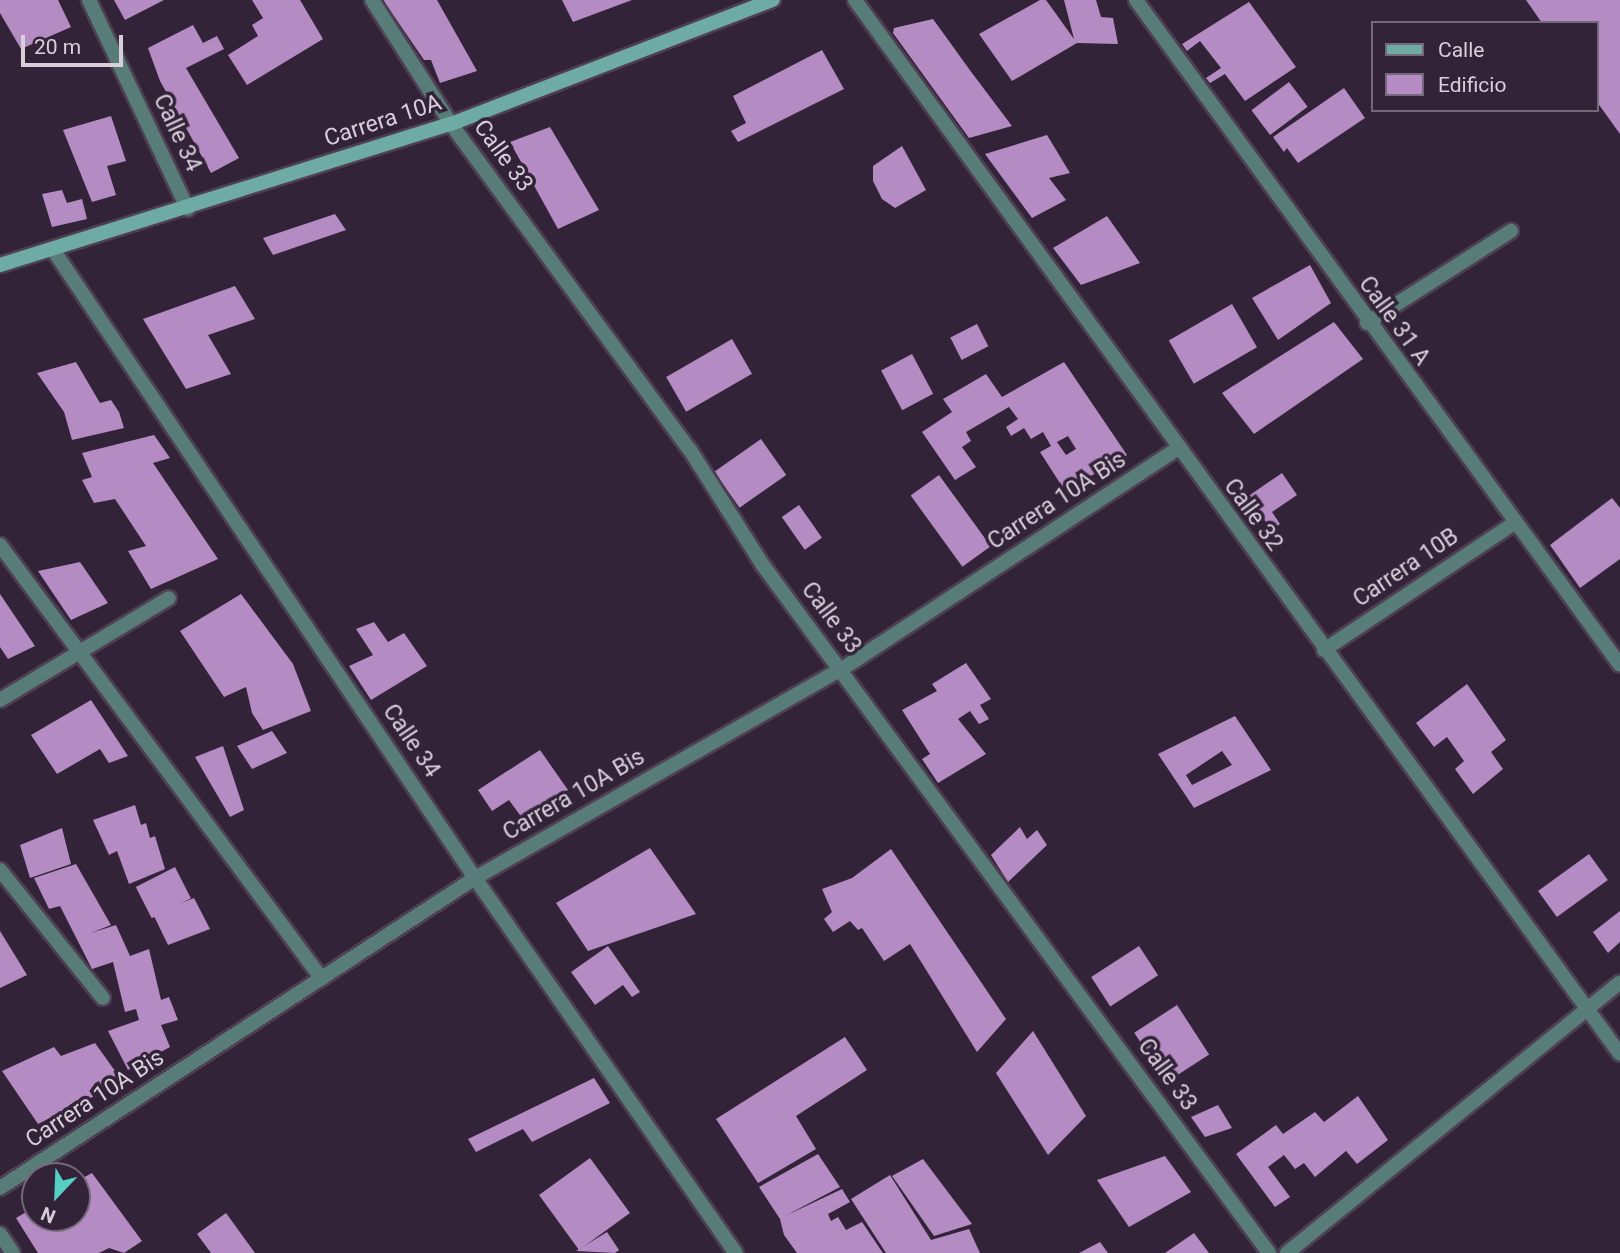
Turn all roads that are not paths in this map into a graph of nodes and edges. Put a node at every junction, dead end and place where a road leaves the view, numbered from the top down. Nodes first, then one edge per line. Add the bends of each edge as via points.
1 (89, 0) edge
2 (372, 0) edge
3 (773, 0) edge
4 (855, 0) edge
5 (1136, 0) edge
6 (451, 124) junction
7 (188, 209) junction
8 (1511, 231) dead end
9 (54, 251) junction
10 (0, 265) edge
11 (1367, 323) junction
12 (1176, 450) junction
13 (1513, 524) junction
14 (0, 545) edge
15 (169, 598) dead end
16 (1324, 650) junction
17 (80, 653) junction
18 (1620, 665) edge
19 (842, 669) junction
20 (0, 700) edge
21 (0, 870) edge
22 (475, 878) junction
23 (322, 979) junction
24 (1620, 982) edge
25 (103, 998) dead end
26 (1587, 1009) junction
27 (1620, 1054) edge
28 (0, 1188) edge
29 (0, 1234) edge
30 (13, 1253) edge
31 (736, 1253) edge
32 (1269, 1253) edge
33 (1286, 1253) edge

1 - 7 street, Calle 34
2 - 6 street, Calle 33
3 - 6 street, Carrera 10A
4 - 12 street, Calle 32
5 - 11 street, Calle 31 A
6 - 7 street, Carrera 10A
6 - 19 street, Calle 33
7 - 9 street, Carrera 10A
8 - 11 street
9 - 10 street, Carrera 10A
9 - 22 street, Calle 34
11 - 13 street, Calle 31 A
12 - 16 street, Calle 32
12 - 19 street, Carrera 10A Bis
13 - 16 street, Carrera 10B
13 - 18 street, Calle 31 A
14 - 17 street
15 - 17 street
16 - 26 street, Calle 32
17 - 20 street
17 - 23 street
19 - 22 street, Carrera 10A Bis
19 - 32 street, Calle 33
21 - 25 street
22 - 23 street, Carrera 10A Bis
22 - 31 street, Calle 34
23 - 28 street, Carrera 10A Bis
24 - 26 street
26 - 27 street, Calle 32
26 - 33 street
29 - 30 street

